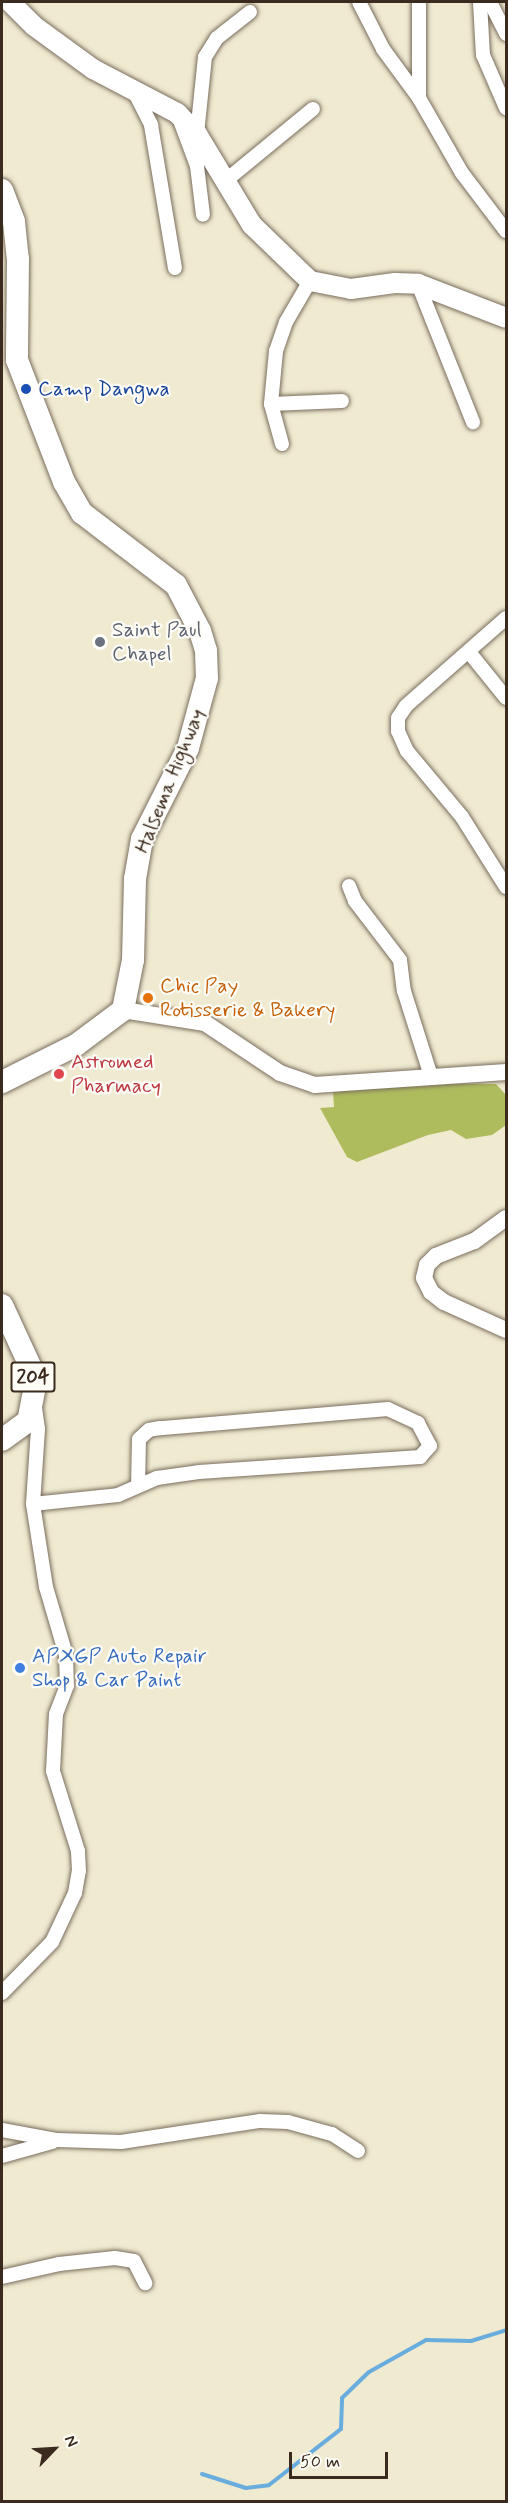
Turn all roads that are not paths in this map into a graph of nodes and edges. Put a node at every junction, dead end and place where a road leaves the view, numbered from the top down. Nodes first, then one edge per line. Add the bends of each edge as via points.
1 (10, 2) edge
2 (359, 2) edge
3 (419, 2) edge
4 (480, 2) edge
5 (490, 2) edge
6 (250, 12) dead end
7 (507, 34) edge
8 (131, 86) junction
9 (419, 98) junction
10 (507, 108) edge
11 (313, 109) dead end
12 (177, 113) junction
13 (197, 134) junction
14 (224, 182) junction
15 (2, 190) edge
16 (203, 215) dead end
17 (507, 231) edge
18 (176, 268) dead end
19 (310, 281) junction
20 (418, 284) junction
21 (507, 318) edge
22 (342, 401) dead end
23 (271, 404) junction
24 (473, 422) dead end
25 (282, 444) dead end
26 (507, 618) edge
27 (469, 652) junction
28 (507, 698) edge
29 (349, 886) dead end
30 (507, 887) edge
31 (123, 1010) junction
32 (507, 1072) edge
33 (431, 1076) junction
34 (2, 1082) edge
35 (507, 1218) edge
36 (2, 1305) edge
37 (507, 1330) edge
38 (34, 1404) junction
39 (2, 1440) edge
40 (138, 1485) junction
41 (33, 1504) junction
42 (2, 1993) edge
43 (7, 2132) edge
44 (57, 2140) junction
45 (31, 2148) junction
46 (358, 2151) dead end
47 (2, 2156) edge
48 (2, 2277) edge
49 (145, 2283) dead end

1 - 8 main road via 79,60
2 - 9 street via 383,49
3 - 9 street
4 - 10 street via 483,55
5 - 7 street
6 - 13 street via 217,38 205,57
8 - 12 main road
8 - 18 street via 152,125
9 - 17 street via 462,173
11 - 14 street
12 - 13 main road
12 - 16 street via 197,166
13 - 14 main road
14 - 19 main road via 266,243
15 - 31 highway, Halsema Highway via 14,222 18,259 16,360 64,482 82,513 176,585 206,651 202,708 188,748 138,854 133,960
19 - 20 main road via 338,289
19 - 23 street via 280,336
20 - 21 main road
20 - 24 street
22 - 23 street
23 - 25 street
26 - 27 street
27 - 28 street
27 - 30 street via 406,706 398,718 398,731 407,751 462,817
29 - 33 street via 355,901 400,960 404,991
31 - 33 street via 205,1023 280,1073 315,1085
31 - 34 highway via 76,1045
32 - 33 street
35 - 37 street via 474,1241 436,1256 427,1265 424,1278 431,1293 444,1302
36 - 38 highway, 204 via 32,1368
38 - 39 highway, 204 via 28,1422
38 - 41 street via 38,1429
40 - 40 street via 199,1472 407,1459 425,1455 430,1446 418,1423 388,1409 160,1428 149,1430 139,1439
40 - 41 street via 118,1495
41 - 42 street via 46,1587 66,1655 67,1686 56,1714 53,1771 78,1851 79,1871 75,1893 52,1942
43 - 44 street
43 - 45 street
44 - 45 street
44 - 46 street via 121,2142 260,2121 310,2125
45 - 47 street
48 - 49 street via 59,2264 115,2258 135,2261

